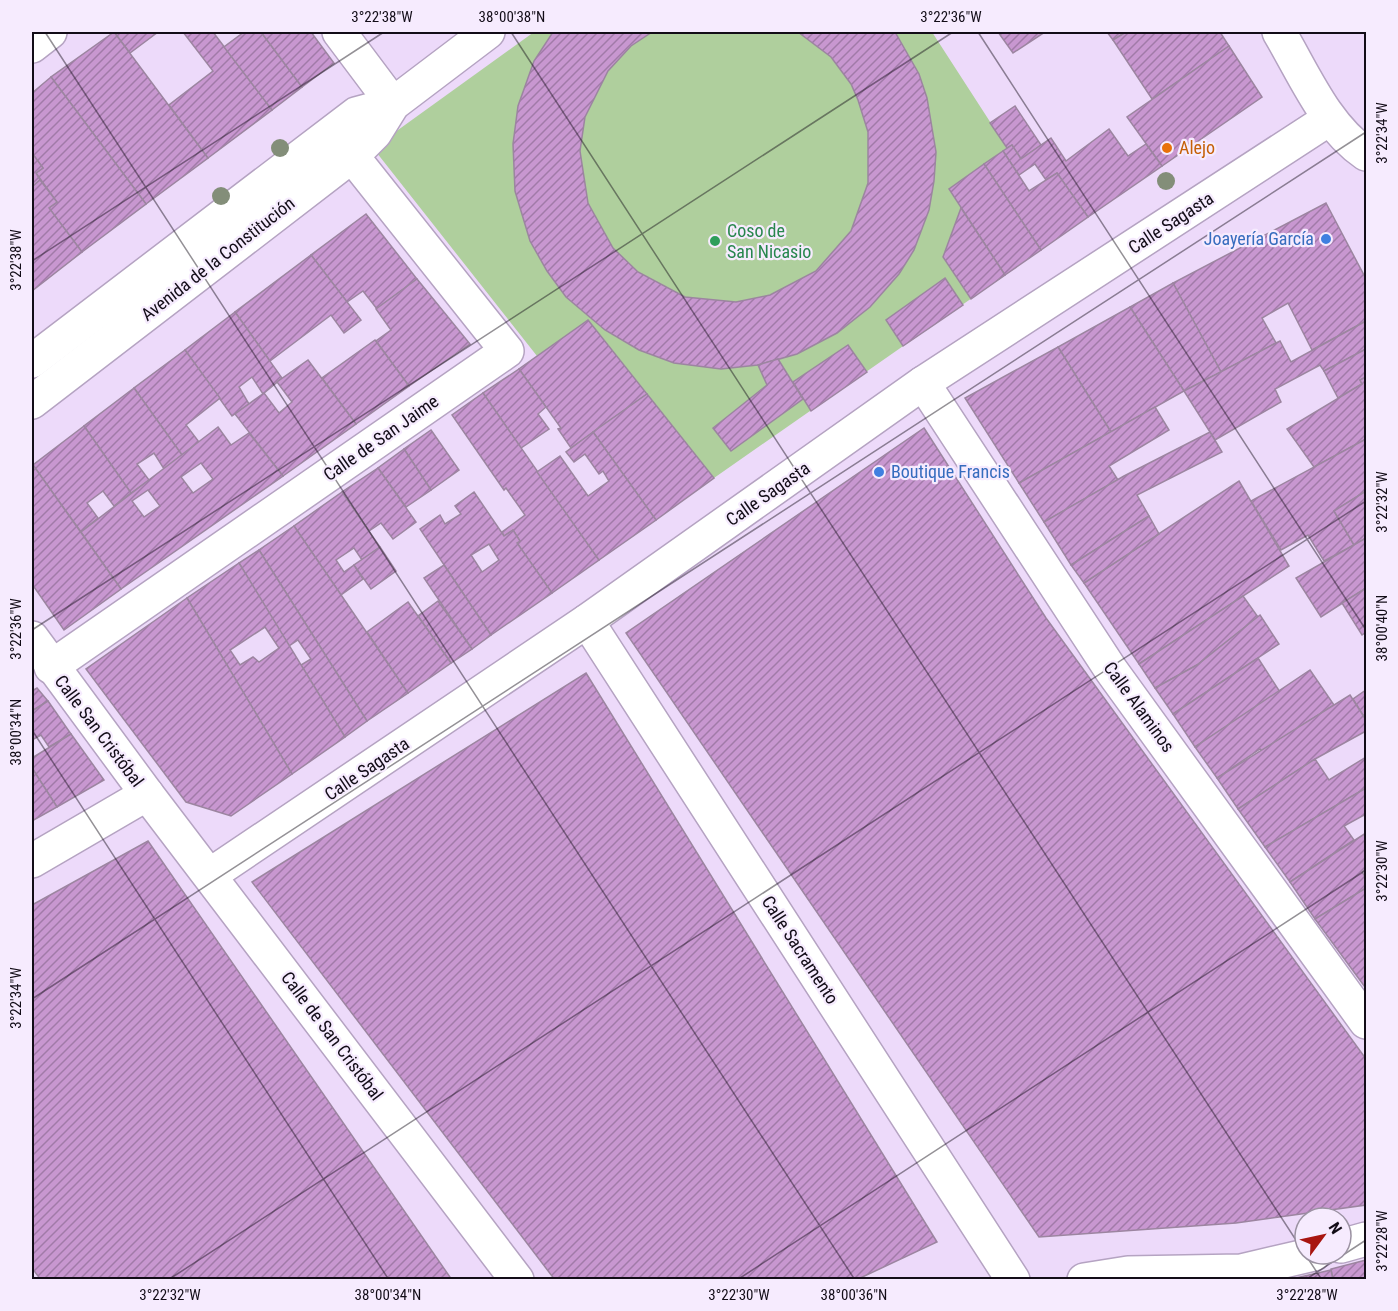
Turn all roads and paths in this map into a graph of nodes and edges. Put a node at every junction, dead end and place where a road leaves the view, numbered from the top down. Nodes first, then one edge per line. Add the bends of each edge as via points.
1 (50, 32) edge
2 (339, 32) edge
3 (488, 32) edge
4 (1278, 32) edge
5 (32, 46) edge
6 (393, 104) junction
7 (1329, 119) junction
8 (1366, 154) edge
9 (352, 156) junction
10 (32, 362) edge
11 (923, 383) junction
12 (32, 402) edge
13 (587, 621) junction
14 (32, 638) edge
15 (51, 667) junction
16 (147, 794) junction
17 (32, 861) edge
18 (210, 874) junction
19 (1366, 1022) edge
20 (1293, 1259) edge
21 (517, 1280) edge
22 (1013, 1280) edge
23 (1084, 1280) edge

1 - 5 street
2 - 6 street
3 - 6 street, Avenida de la Constitución
4 - 7 street
6 - 9 street, Avenida de la Constitución via 375,133
6 - 10 street, Avenida de la Constitución via 356,114
7 - 8 street
7 - 11 street, Calle Sagasta
9 - 12 street, Avenida de la Constitución
9 - 15 street, Calle de San Jaime via 507,351
11 - 13 street, Calle Sagasta
11 - 19 street, Calle Alaminos via 1111,670
13 - 18 street, Calle Sagasta
13 - 22 street, Calle Sacramento
14 - 15 street, Calle San Cristóbal
15 - 16 street, Calle San Cristóbal
16 - 17 street
16 - 18 street, Calle de San Cristóbal
18 - 21 street, Calle de San Cristóbal
20 - 23 street via 1241,1271 1128,1273

